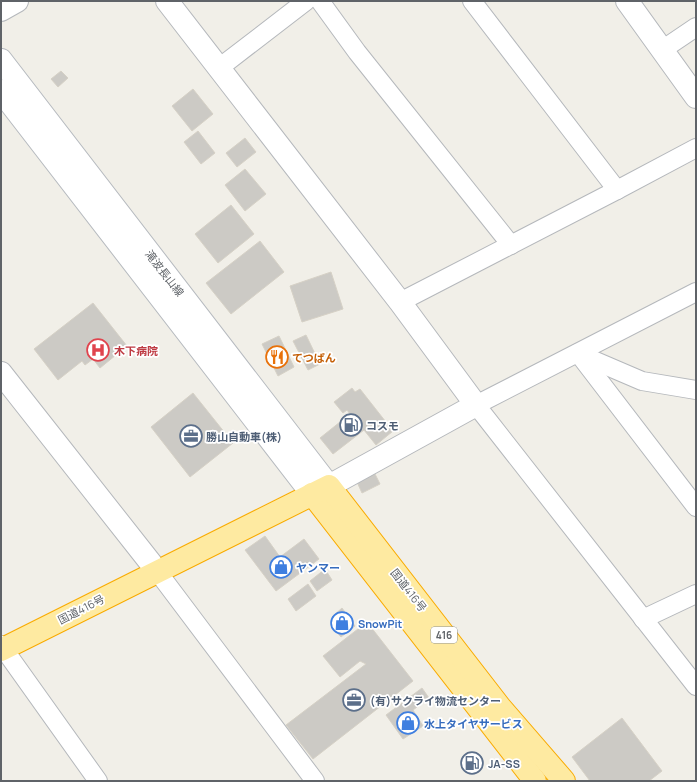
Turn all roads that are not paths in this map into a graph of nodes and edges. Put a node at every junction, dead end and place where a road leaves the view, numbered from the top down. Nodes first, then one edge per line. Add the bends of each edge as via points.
1 (17, 1) edge
2 (167, 1) edge
3 (306, 1) edge
4 (320, 1) edge
5 (472, 1) edge
6 (627, 1) edge
7 (1, 10) edge
8 (696, 27) edge
9 (662, 50) junction
10 (1, 60) edge
11 (219, 68) junction
12 (1, 91) edge
13 (696, 97) edge
14 (696, 148) edge
15 (617, 190) junction
16 (511, 245) junction
17 (696, 292) edge
18 (400, 302) junction
19 (578, 353) junction
20 (1, 373) edge
21 (696, 390) edge
22 (476, 405) junction
23 (321, 490) junction
24 (696, 507) edge
25 (157, 571) junction
26 (696, 594) edge
27 (643, 619) junction
28 (2, 648) edge
29 (696, 686) edge
30 (98, 781) edge
31 (315, 781) edge
32 (535, 781) edge
33 (564, 781) edge

1 - 7 street
2 - 11 street
3 - 11 street
4 - 16 street via 361,57
5 - 15 street
6 - 9 street
8 - 9 street
9 - 13 street
10 - 23 street, 滝波長山線
11 - 18 street
12 - 23 street, 滝波長山線
14 - 15 street
15 - 16 street
16 - 18 street
17 - 19 street
18 - 22 street
19 - 21 street via 642,381
19 - 22 street
19 - 24 street
20 - 25 street
22 - 23 street
22 - 27 street
23 - 25 highway, 国道416号
23 - 32 highway, 国道416号 / 416
23 - 33 highway, 国道416号 / 416
25 - 28 highway, 国道416号
25 - 31 street
26 - 27 street
27 - 29 street
28 - 30 street

